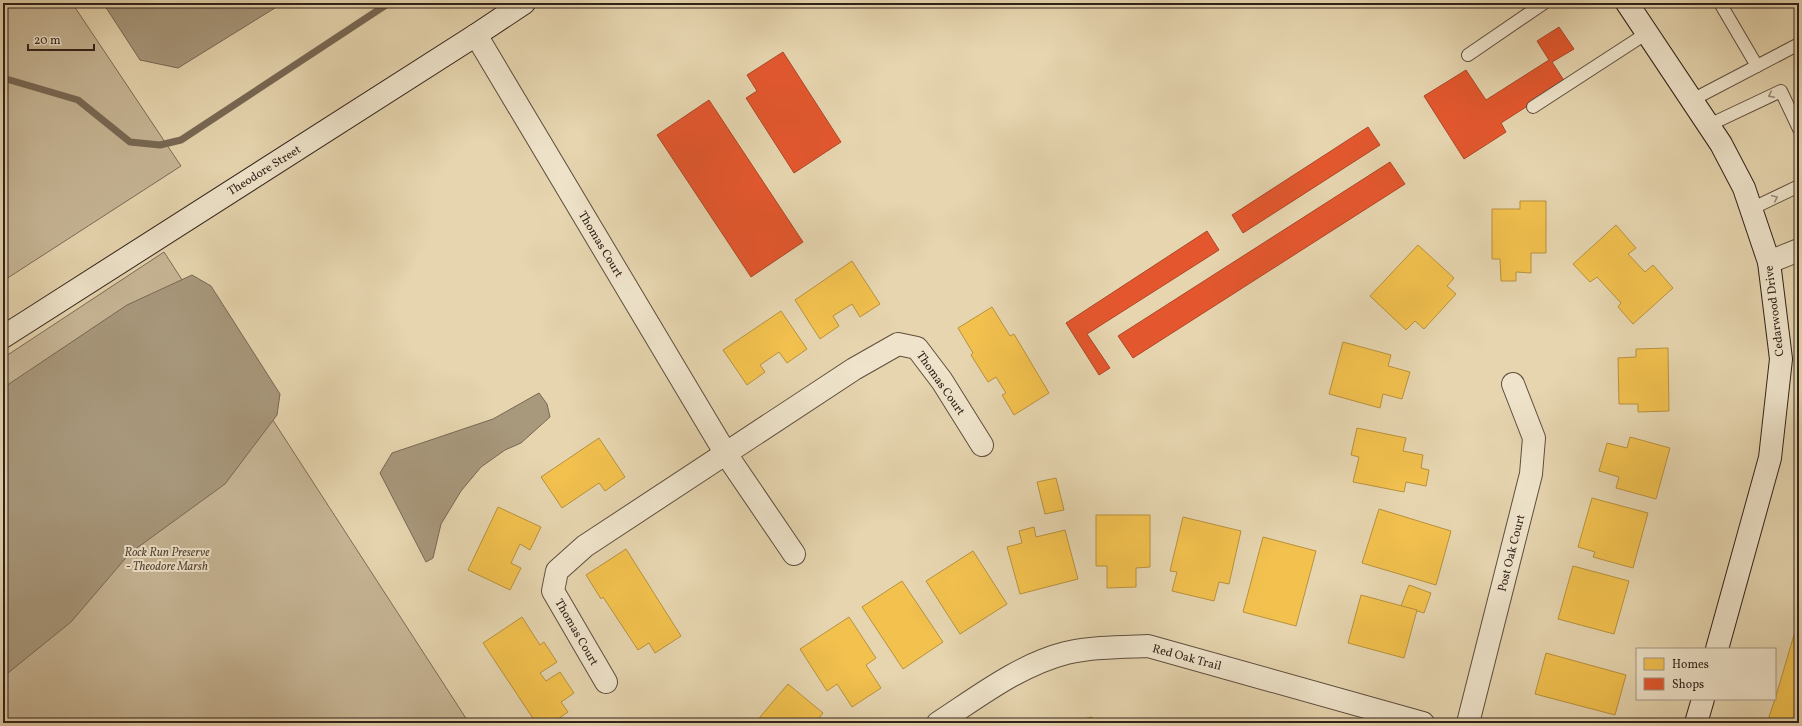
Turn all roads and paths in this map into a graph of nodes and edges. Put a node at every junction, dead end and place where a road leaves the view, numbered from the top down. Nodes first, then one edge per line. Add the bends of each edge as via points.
1 (524, 3) edge
2 (1544, 3) edge
3 (1627, 3) edge
4 (1720, 3) edge
5 (1647, 33) junction
6 (476, 35) junction
7 (1799, 44) edge
8 (1468, 55) dead end
9 (1757, 66) junction
10 (1692, 100) junction
11 (1533, 107) dead end
12 (1709, 126) junction
13 (1799, 129) edge
14 (1799, 186) edge
15 (1751, 209) junction
16 (1799, 250) edge
17 (1770, 262) junction
18 (3, 337) edge
19 (1513, 384) dead end
20 (982, 445) dead end
21 (726, 454) junction
22 (794, 554) dead end
23 (1717, 648) edge
24 (606, 682) dead end
25 (1703, 700) edge
26 (938, 723) edge
27 (1423, 723) edge
28 (1468, 723) edge
29 (1696, 723) edge

1 - 6 street, Theodore Street
2 - 8 lane
3 - 5 street, Cedarwood Drive
4 - 9 lane
5 - 10 street, Cedarwood Drive
5 - 11 lane
6 - 18 street, Theodore Street
6 - 21 street, Thomas Court
7 - 9 lane
9 - 10 lane
10 - 12 street, Cedarwood Drive
13 -> 12 lane via 1781,90
12 - 15 street, Cedarwood Drive via 1722,144
15 -> 14 lane
15 - 17 street, Cedarwood Drive
16 - 17 street
17 - 23 street, Cedarwood Drive via 1781,359 1770,458
19 - 28 street, Post Oak Court via 1534,438 1531,474
20 - 21 street, Thomas Court via 942,381 917,348 898,344 854,369
21 - 22 street, Thomas Court
21 - 24 street, Thomas Court via 586,546 557,571 553,591
25 - 29 street
26 - 27 street, Red Oak Trail via 1020,670 1065,653 1148,646

